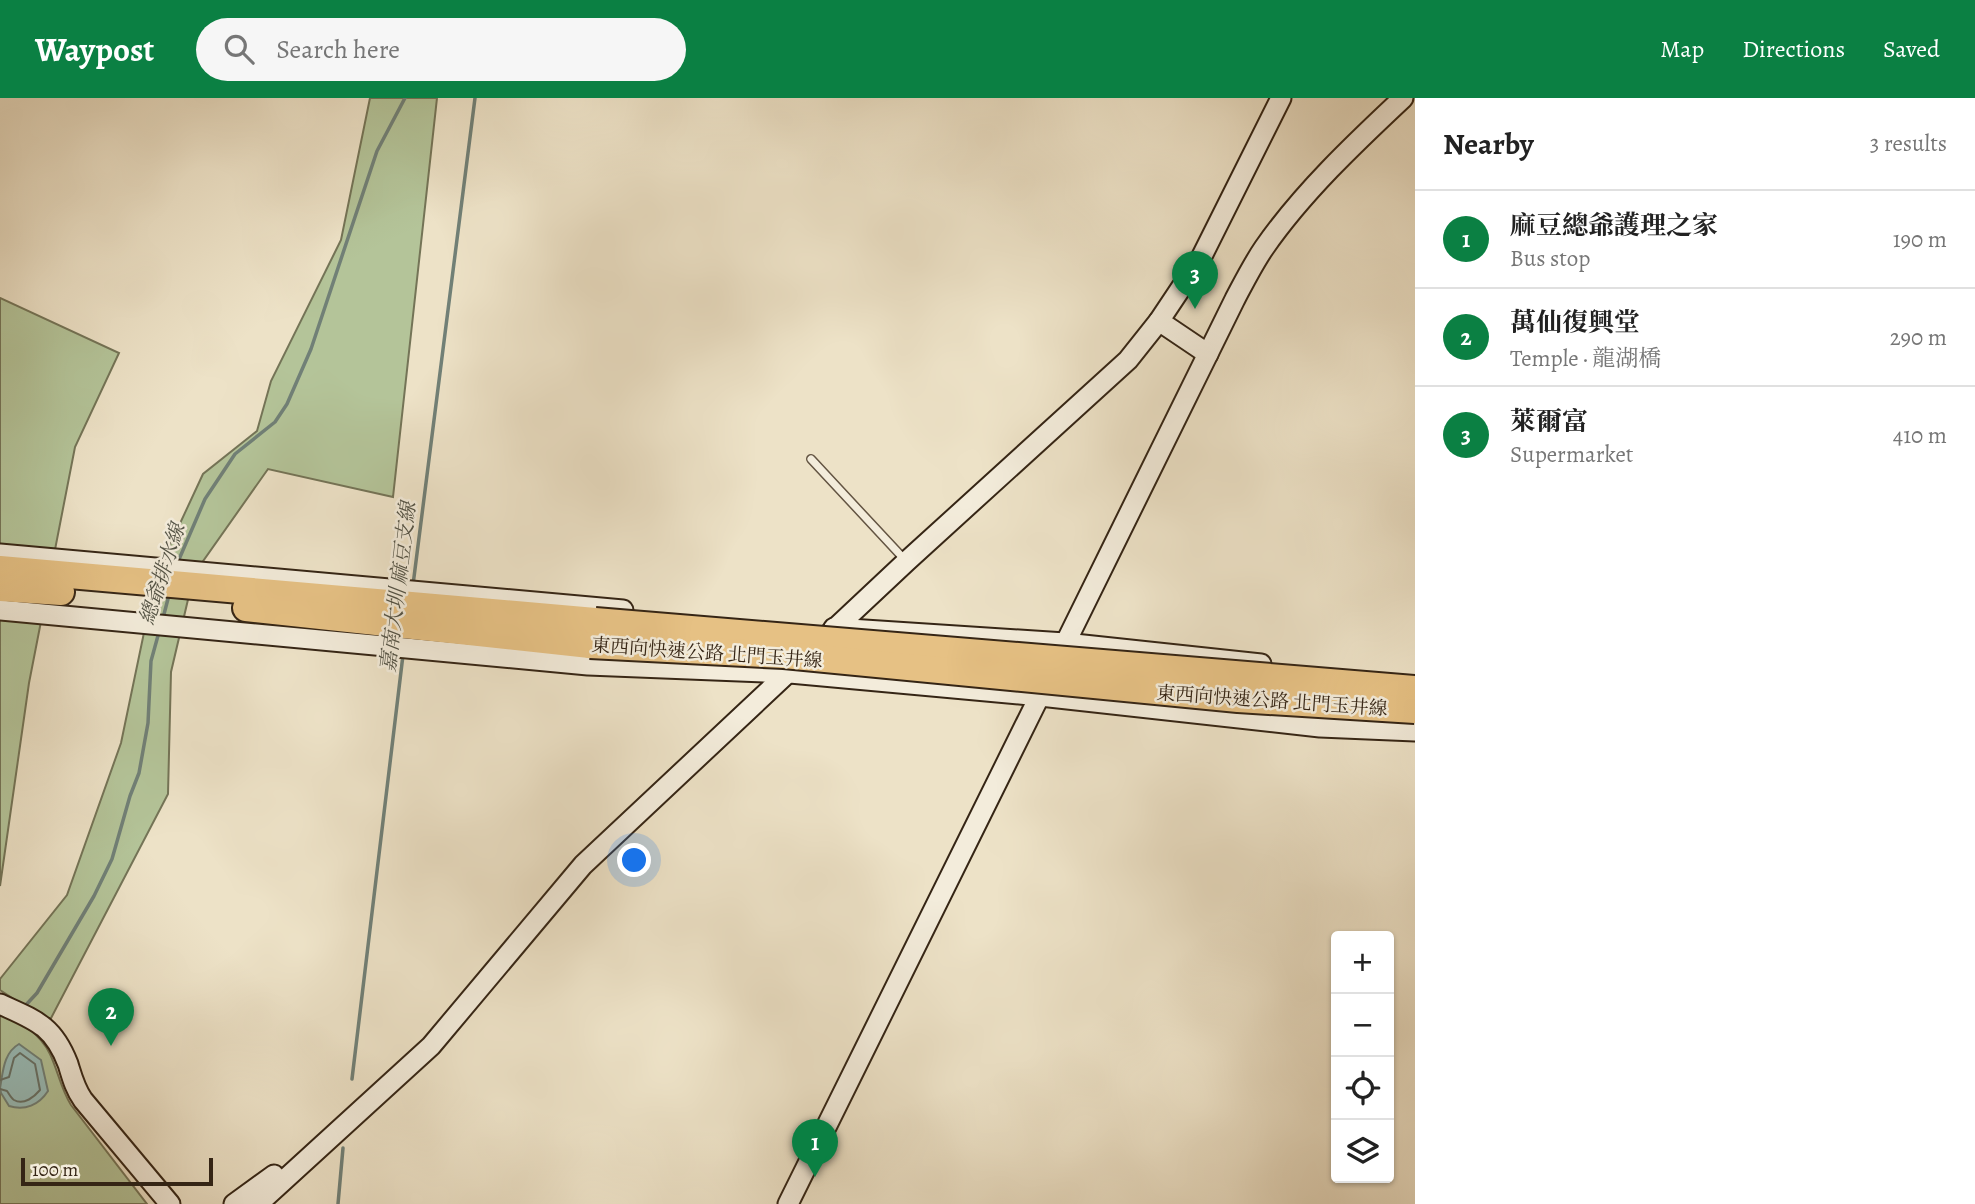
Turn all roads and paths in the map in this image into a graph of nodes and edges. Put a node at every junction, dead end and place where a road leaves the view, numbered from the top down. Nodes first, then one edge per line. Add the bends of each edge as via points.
1 (1281, 98) edge
2 (1403, 98) edge
3 (1159, 321) junction
4 (1208, 354) junction
5 (811, 459) dead end
6 (0, 554) edge
7 (907, 561) junction
8 (0, 569) edge
9 (129, 580) junction
10 (0, 589) edge
11 (0, 610) edge
12 (836, 628) junction
13 (1065, 643) junction
14 (790, 673) junction
15 (1415, 680) edge
16 (1415, 689) edge
17 (1040, 696) junction
18 (1415, 710) edge
19 (1415, 731) edge
20 (0, 1004) edge
21 (349, 1121) junction
22 (170, 1204) edge
23 (234, 1204) edge
24 (258, 1204) edge
25 (788, 1204) edge

1 - 3 main road via 1200,258
2 - 4 main road via 1312,190 1264,248
3 - 4 main road
3 - 7 main road via 1128,360
4 - 13 main road
5 - 7 lane
6 - 9 main road
7 - 12 main road
8 - 9 highway, 東西向快速公路 北門玉井線
9 - 10 highway, 東西向快速公路 北門玉井線
9 - 12 main road via 600,608
9 - 16 highway, 東西向快速公路 北門玉井線, bridge
9 - 18 highway, 東西向快速公路 北門玉井線, bridge via 590,645 784,655 1238,699
11 - 14 main road via 588,665
12 - 13 main road
12 - 14 main road
13 - 15 main road
13 - 17 main road
14 - 17 main road
14 - 21 main road via 583,865 431,1046
17 - 19 main road via 1320,727
17 - 25 main road
20 - 22 main road via 42,1024 58,1043 83,1100
21 - 23 main road
21 - 24 main road

